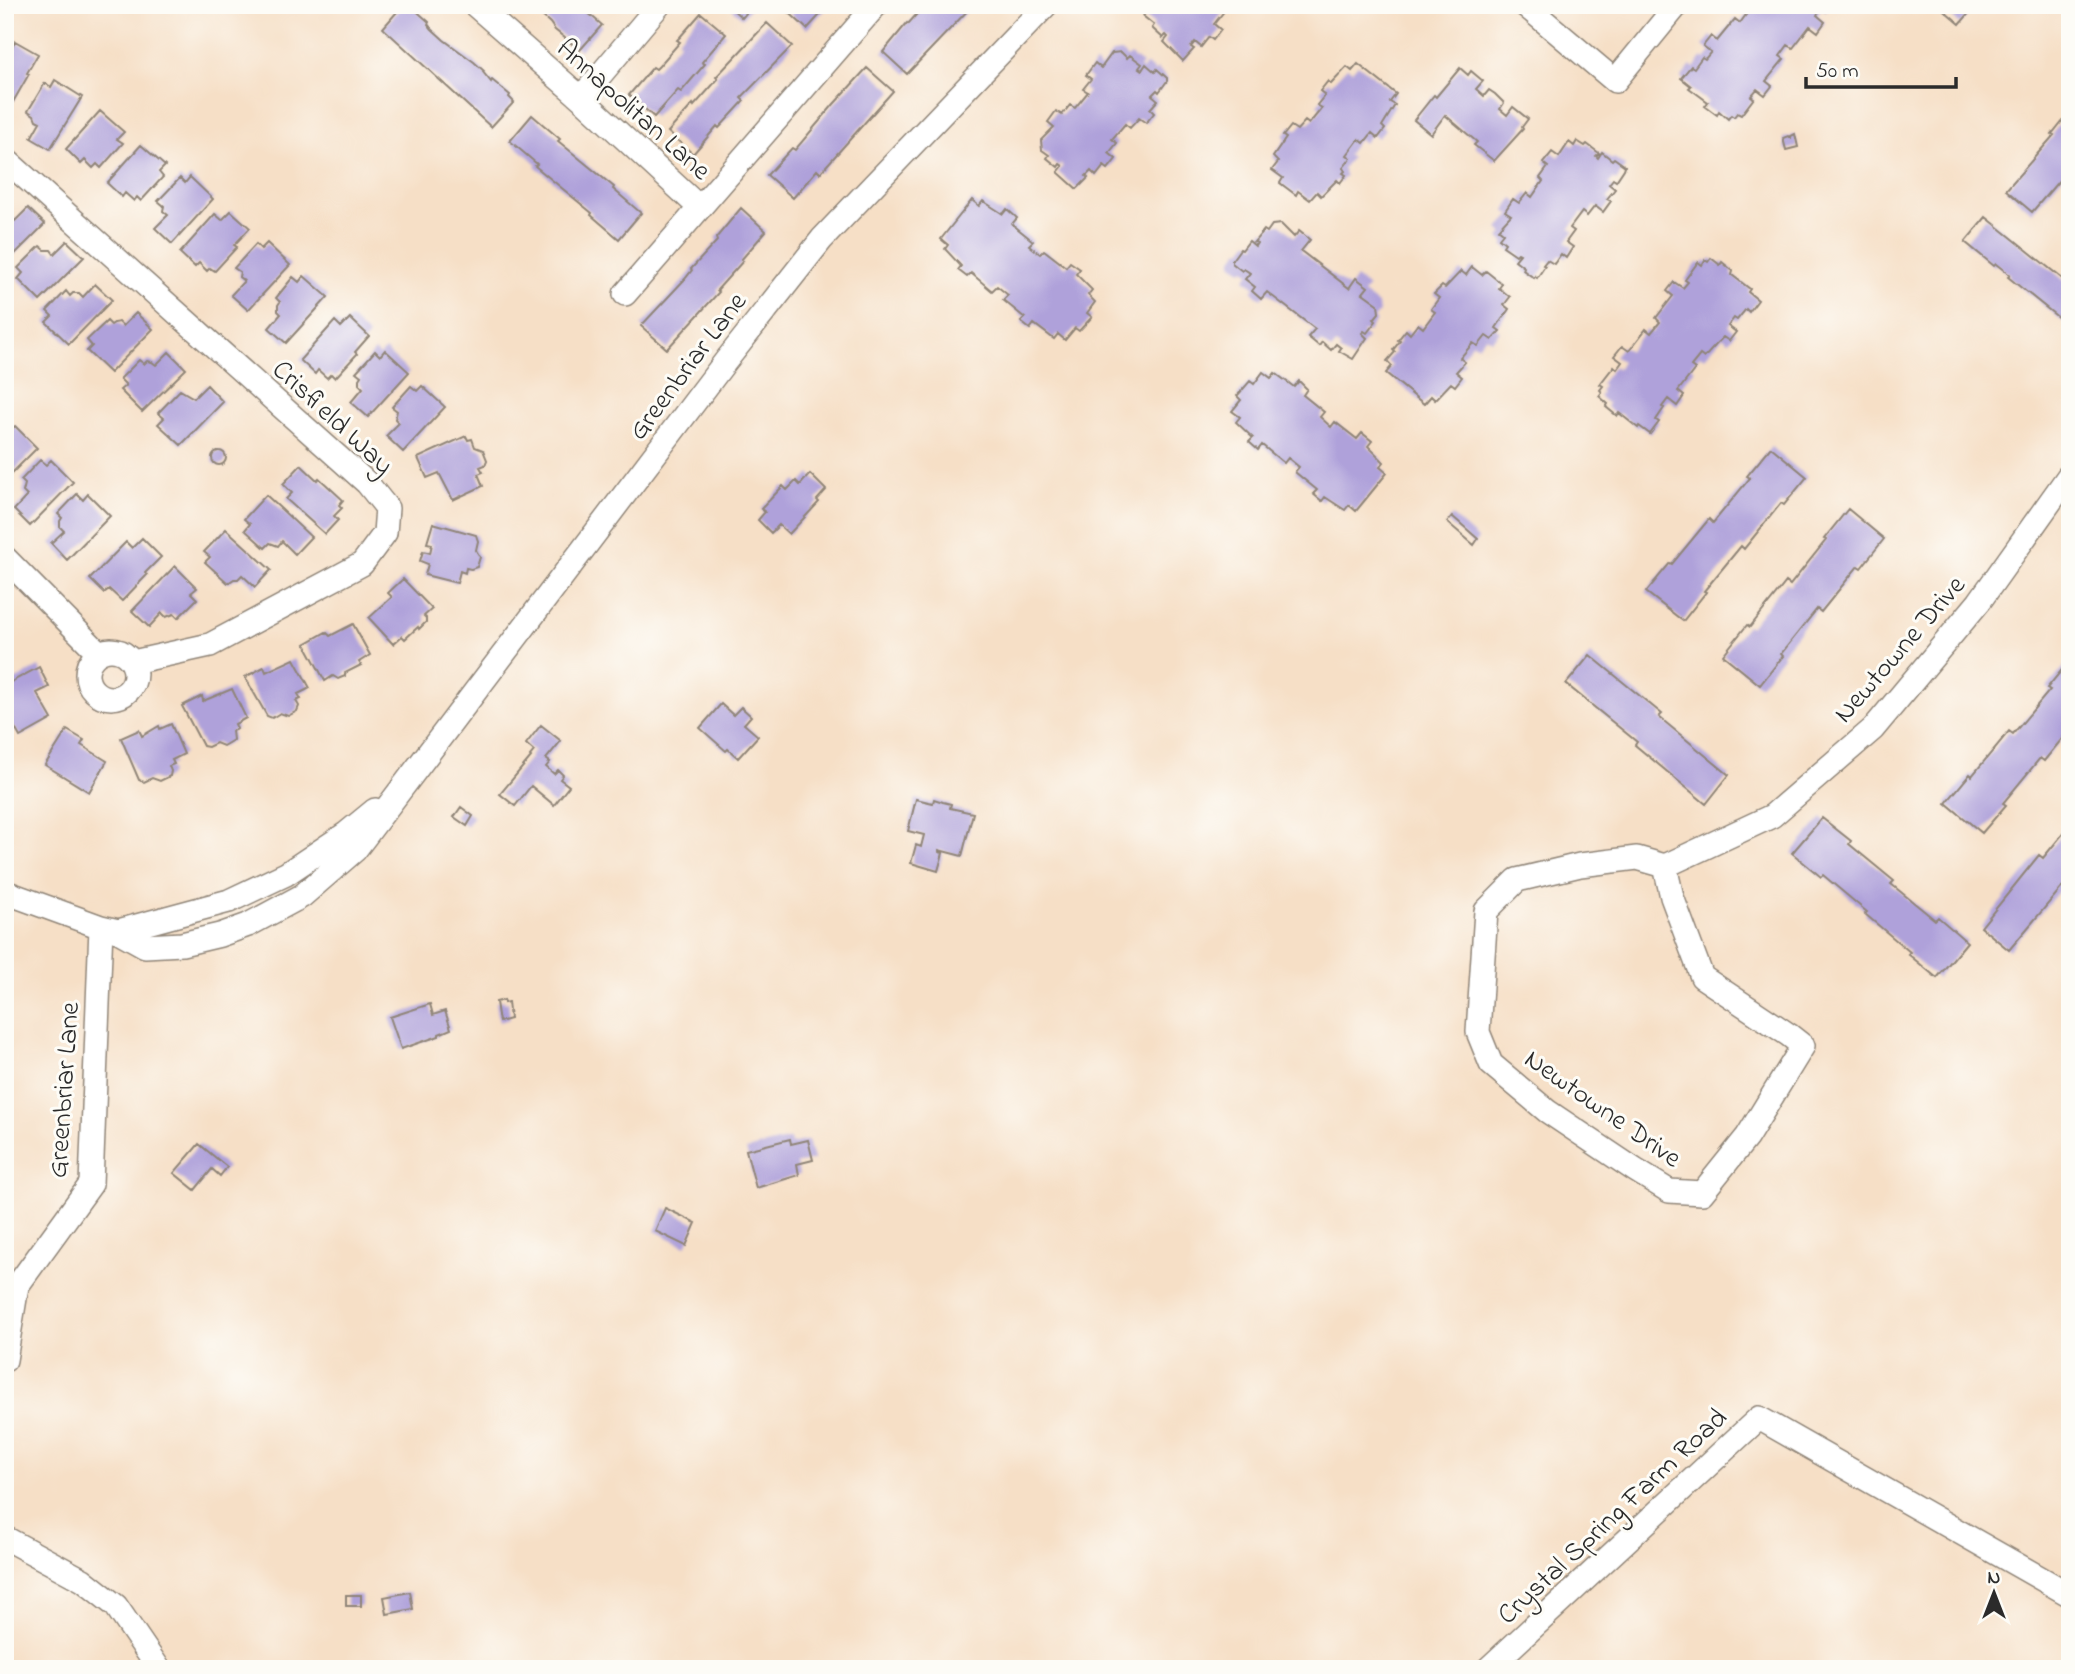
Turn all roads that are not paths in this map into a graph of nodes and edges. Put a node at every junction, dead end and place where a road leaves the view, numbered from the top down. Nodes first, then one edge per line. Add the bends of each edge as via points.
1 (475, 5) edge
2 (659, 5) edge
3 (876, 5) edge
4 (1046, 5) edge
5 (1525, 5) edge
6 (1677, 5) edge
7 (581, 99) junction
8 (5, 159) edge
9 (700, 208) junction
10 (625, 294) dead end
11 (2070, 474) edge
12 (5, 558) edge
13 (99, 653) junction
14 (134, 662) junction
15 (404, 786) junction
16 (1665, 866) junction
17 (5, 892) edge
18 (110, 929) junction
19 (5, 1360) edge
20 (5, 1538) edge
21 (2070, 1595) edge
22 (159, 1669) edge
23 (1489, 1669) edge

1 - 7 street, Annapolitan Lane
2 - 7 street
3 - 9 street
4 - 15 street, Greenbriar Lane via 822,239
5 - 6 street via 1615,81
7 - 9 street, Annapolitan Lane
8 - 14 street, Crisfield Way via 367,483 387,508 385,533 362,564 210,645
9 - 10 street, Annapolitan Lane
11 - 16 street, Newtowne Drive via 1979,602 1873,729 1772,816
12 - 13 street
13 - 14 street, Crisfield Way via 118,651
13 - 14 street via 88,668 90,687 105,699 124,696 136,681
15 - 18 street via 286,874 229,901
15 - 18 street via 355,850 302,896 248,925 182,944 145,946
16 - 16 street, Newtowne Drive via 1702,977 1803,1046 1747,1137 1702,1193 1669,1191 1547,1111 1491,1064 1478,1032 1486,911 1517,880 1637,858
17 - 18 street
18 - 19 street, Greenbriar Lane via 91,1184 17,1286
20 - 22 street via 82,1580 116,1606
21 - 23 street, Crystal Spring Farm Road via 1759,1418

